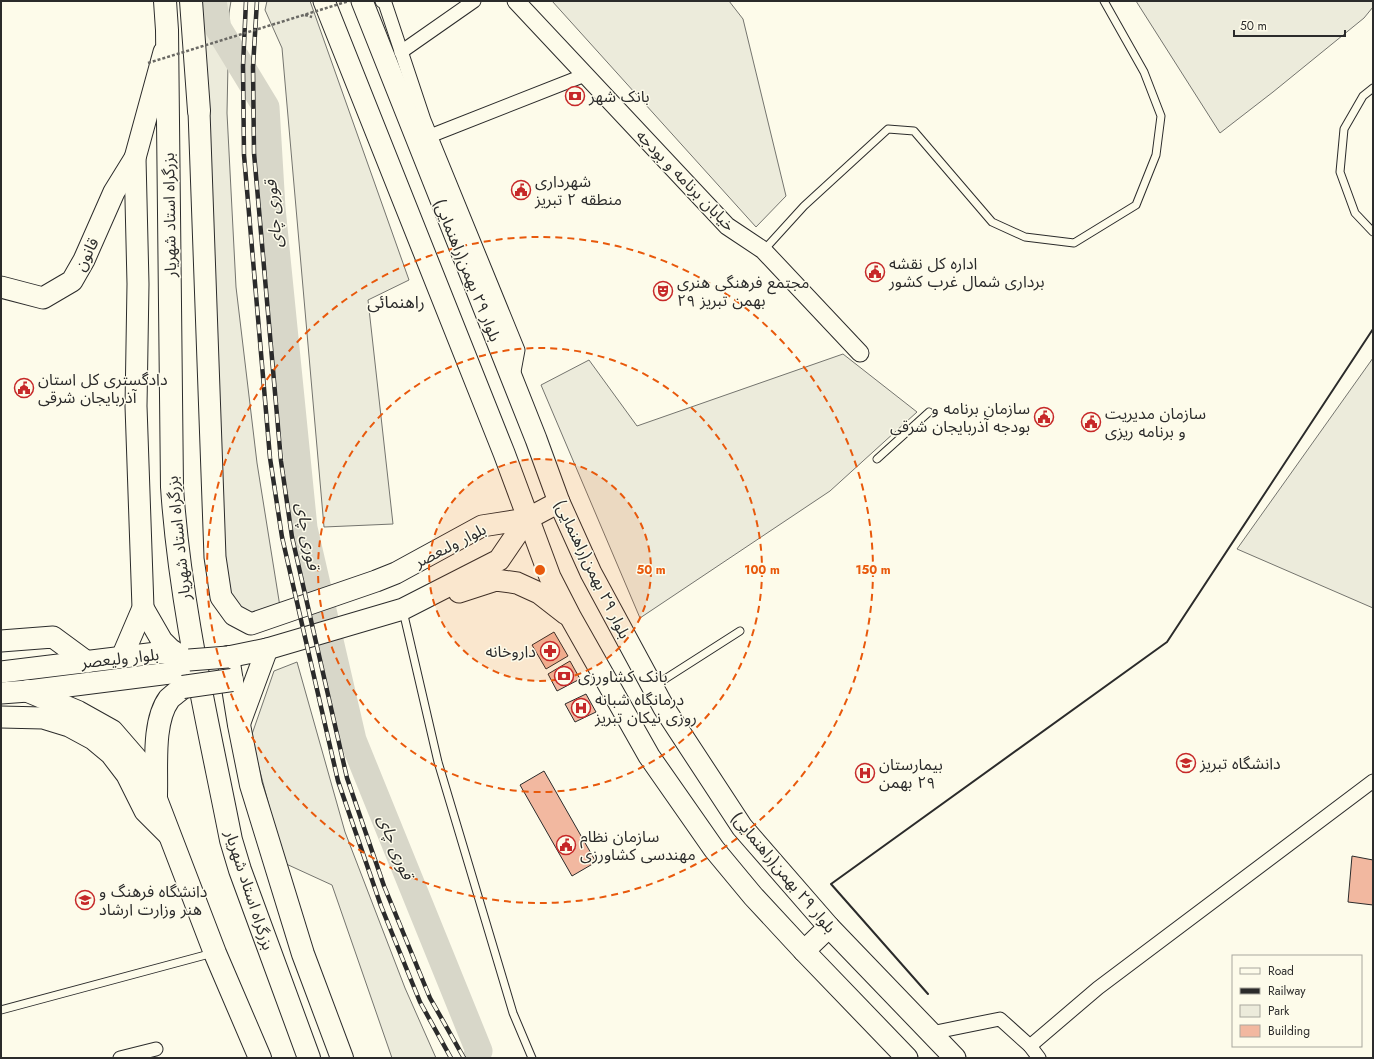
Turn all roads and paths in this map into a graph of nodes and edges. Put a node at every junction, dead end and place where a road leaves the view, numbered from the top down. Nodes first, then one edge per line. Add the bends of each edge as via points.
1 (165, 1) edge
2 (191, 1) edge
3 (324, 1) edge
4 (350, 1) edge
5 (362, 1) edge
6 (382, 1) edge
7 (474, 1) edge
8 (516, 1) edge
9 (1104, 1) edge
10 (168, 38) junction
11 (401, 52) junction
12 (148, 63) dead end
13 (585, 74) junction
14 (1373, 88) edge
15 (199, 111) joint
16 (430, 136) junction
17 (135, 158) junction
18 (1373, 232) edge
19 (763, 250) junction
20 (1, 287) edge
21 (860, 353) dead end
22 (512, 380) junction
23 (929, 412) dead end
24 (877, 459) dead end
25 (559, 502) junction
26 (527, 519) junction
27 (143, 608) junction
28 (403, 609) junction
29 (571, 618) junction
30 (740, 631) dead end
31 (1, 641) edge
32 (267, 649) junction
33 (122, 657) junction
34 (228, 657) junction
35 (189, 660) junction
36 (87, 662) junction
37 (1, 672) edge
38 (232, 680) junction
39 (652, 687) junction
40 (28, 691) junction
41 (1, 693) edge
42 (1, 717) edge
43 (239, 725) junction
44 (1373, 781) edge
45 (156, 799) junction
46 (170, 836) junction
47 (829, 927) junction
48 (804, 951) junction
49 (216, 953) junction
50 (1, 1010) edge
51 (931, 1033) junction
52 (1030, 1046) junction
53 (156, 1049) dead end
54 (120, 1058) edge
55 (260, 1058) edge
56 (309, 1058) edge
57 (342, 1058) edge
58 (532, 1058) edge
59 (907, 1058) edge
60 (955, 1058) edge
61 (1039, 1058) edge

1 - 10 highway, بزرگراه استاد شهریار
2 - 15 highway
3 - 26 main road via 504,453
4 - 12 path, bridge
5 - 22 main road, بلوار ٢٩ بهمن(راهنمایی)
6 - 11 street via 385,3
7 - 11 street
8 - 13 street, خیابان برنامه و بودجه
9 - 19 lane via 1144,72 1160,116 1156,155 1136,205 1074,244 1025,237 992,222 914,131 888,129 804,206
10 - 17 main road
10 - 56 highway, بزرگراه استاد شهریار via 172,487 175,534 187,619 231,840
11 - 16 street
13 - 16 street
13 - 19 street, خیابان برنامه و بودجه via 727,226
14 - 18 lane via 1363,96 1344,129 1340,172 1355,213
15 - 26 main road, بلوار ولىعصر via 215,558 221,597 234,615 251,624 396,573 482,526
16 - 22 street via 518,350
17 - 20 main road, قانون via 114,192 72,281 43,298
17 - 27 main road via 138,284 136,406
19 - 21 street, خیابان برنامه و بودجه
22 - 25 main road, بلوار ٢٩ بهمن(راهنمایی)
23 - 24 lane
25 - 26 main road
25 - 39 main road, بلوار ٢٩ بهمن(راهنمایی) via 591,573
26 - 28 main road, بلوار ولىعصر via 499,560
26 - 29 main road via 550,577
27 - 33 main road
27 - 35 main road via 162,641
28 - 29 main road via 496,580 517,584 539,593
28 - 32 main road, بلوار ولىعصر
28 - 58 lane via 438,762 513,1013
29 - 48 main road via 653,763 714,849
30 - 39 lane
31 - 36 main road via 53,637
32 - 34 main road, بلوار ولىعصر
32 - 43 main road
33 - 35 main road, بلوار ولیعصر via 165,652
33 - 36 main road, بلوار ولیعصر
34 - 35 main road, بلوار ولىعصر, bridge
34 - 38 highway, بزرگراه استاد شهریار
35 - 40 main road, بلوار ولیعصر via 170,673
36 - 37 main road, بلوار ولیعصر
38 - 43 highway, بزرگراه استاد شهریار
38 - 45 highway, bridge via 184,687 170,699 160,718 157,735
39 - 47 main road, بلوار ٢٩ بهمن(راهنمایی) via 742,827
40 - 41 main road, بلوار ولیعصر
40 - 45 highway via 78,712 112,731 138,761
42 - 46 main road via 43,718 70,726 93,739 111,754 127,775 145,811
43 - 57 highway, بزرگراه استاد شهریار via 250,785 303,954
44 - 52 street via 1098,988
45 - 46 highway
46 - 49 highway
47 - 48 main road
47 - 51 main road, بلوار ٢٩ بهمن(راهنمایی)
48 - 59 main road
49 - 50 lane
49 - 55 highway
51 - 52 street via 1000,1019
51 - 60 main road, بلوار ٢٩ بهمن(راهنمایی)
52 - 61 street
53 - 54 street

